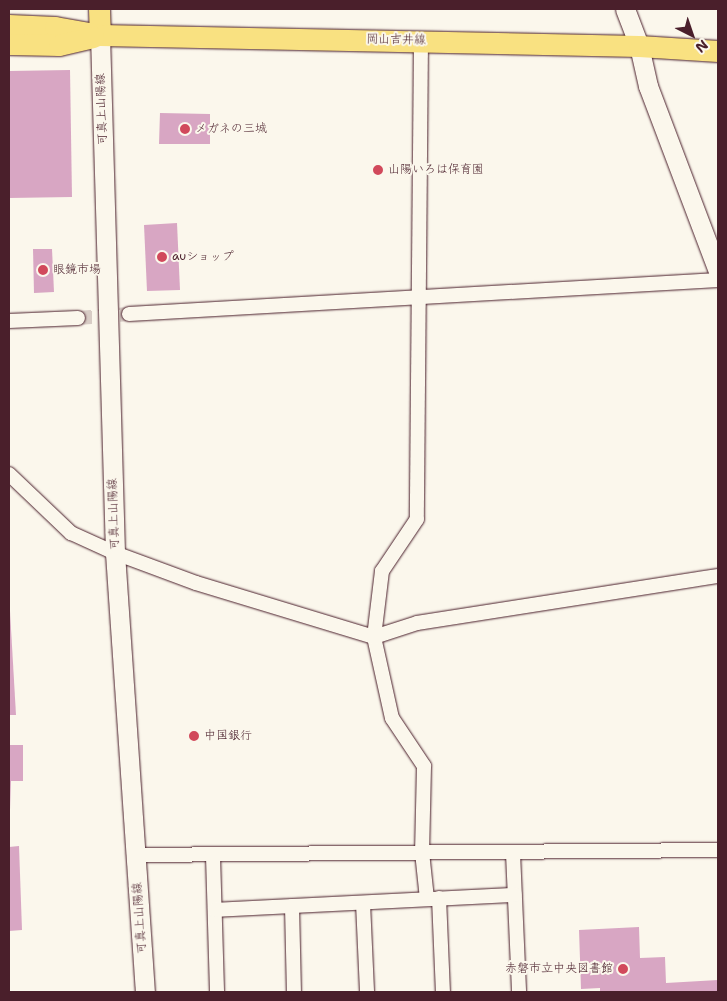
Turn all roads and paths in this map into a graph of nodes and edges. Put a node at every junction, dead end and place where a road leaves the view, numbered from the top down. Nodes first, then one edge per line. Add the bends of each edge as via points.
1 (99, 10) edge
2 (627, 14) edge
3 (9, 25) edge
4 (100, 35) junction
5 (421, 40) junction
6 (9, 44) edge
7 (639, 46) junction
8 (718, 51) edge
9 (718, 271) edge
10 (718, 280) edge
11 (420, 300) junction
12 (129, 314) tunnel mouth
13 (78, 318) tunnel mouth
14 (9, 321) edge
15 (9, 474) edge
16 (115, 553) junction
17 (718, 576) edge
18 (374, 637) junction
19 (718, 850) edge
20 (422, 852) junction
21 (512, 853) junction
22 (135, 855) junction
23 (213, 856) junction
24 (515, 896) junction
25 (433, 899) junction
26 (363, 903) junction
27 (292, 906) junction
28 (214, 910) junction
29 (145, 992) edge
30 (218, 992) edge
31 (294, 992) edge
32 (367, 992) edge
33 (443, 992) edge
34 (519, 992) edge

1 - 4 main road
2 - 7 main road
3 - 4 main road via 56,27
4 - 5 main road, 岡山吉井線
4 - 6 main road via 59,45
4 - 16 main road, 可真上山陽線
5 - 7 main road, 岡山吉井線
5 - 11 street
7 - 8 main road, 岡山吉井線
7 - 9 main road via 648,86
10 - 11 street
11 - 12 street
11 - 18 street via 418,519 382,571
13 - 14 street
15 - 16 street via 71,533
16 - 18 street via 196,584
16 - 22 main road, 可真上山陽線
17 - 18 street via 417,623
18 - 20 street via 392,718 424,766
19 - 21 street
20 - 21 street
20 - 23 street
20 - 25 street
21 - 24 street
22 - 23 street
22 - 29 main road, 可真上山陽線
23 - 28 street
24 - 25 street
24 - 34 street
25 - 26 street
25 - 33 street
26 - 27 street
26 - 32 street
27 - 28 street
27 - 31 street
28 - 30 street

